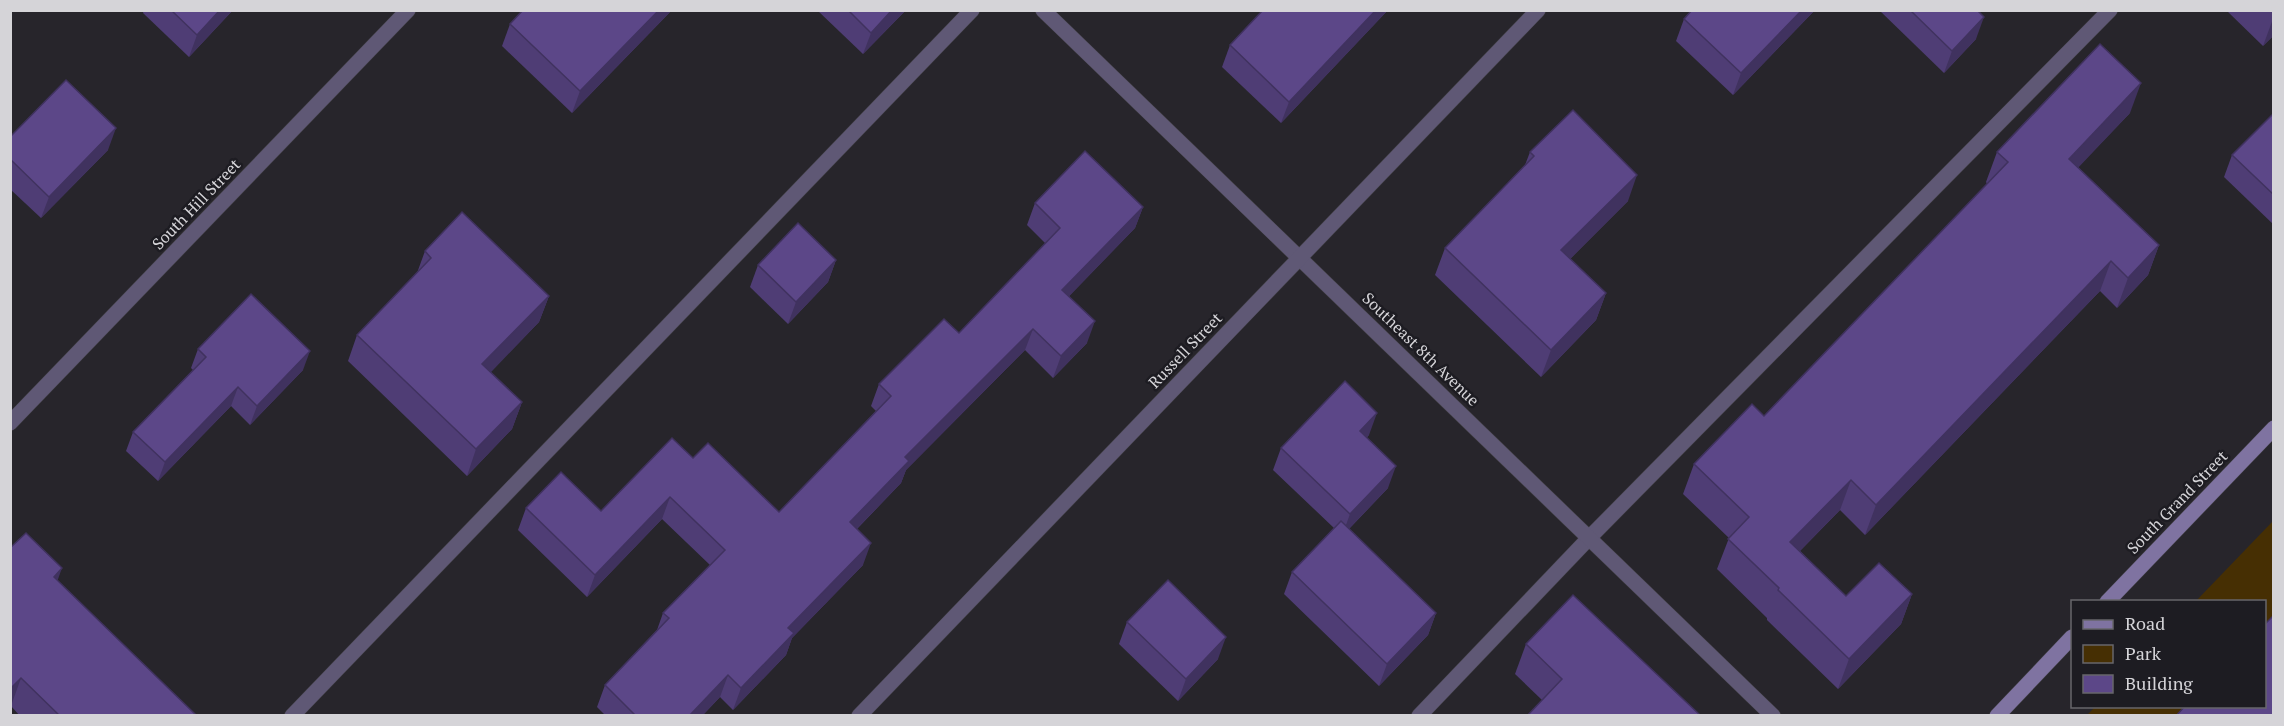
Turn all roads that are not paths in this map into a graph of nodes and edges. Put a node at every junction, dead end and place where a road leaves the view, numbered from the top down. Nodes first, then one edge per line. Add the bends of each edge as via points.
1 (408, 10) edge
2 (972, 10) edge
3 (1043, 10) edge
4 (1538, 10) edge
5 (2110, 10) edge
6 (1300, 257) junction
7 (10, 423) edge
8 (2274, 428) edge
9 (1590, 537) junction
10 (2109, 600) edge
11 (2071, 639) edge
12 (292, 716) edge
13 (859, 716) edge
14 (1419, 716) edge
15 (1773, 716) edge
16 (1997, 716) edge

1 - 7 street, South Hill Street
2 - 12 street
3 - 6 street, Southeast 8th Avenue
4 - 6 street, Russell Street
5 - 9 street
6 - 9 street, Southeast 8th Avenue
6 - 13 street, Russell Street
8 - 10 main road, South Grand Street
9 - 14 street
9 - 15 street, Southeast 8th Avenue
11 - 16 main road

